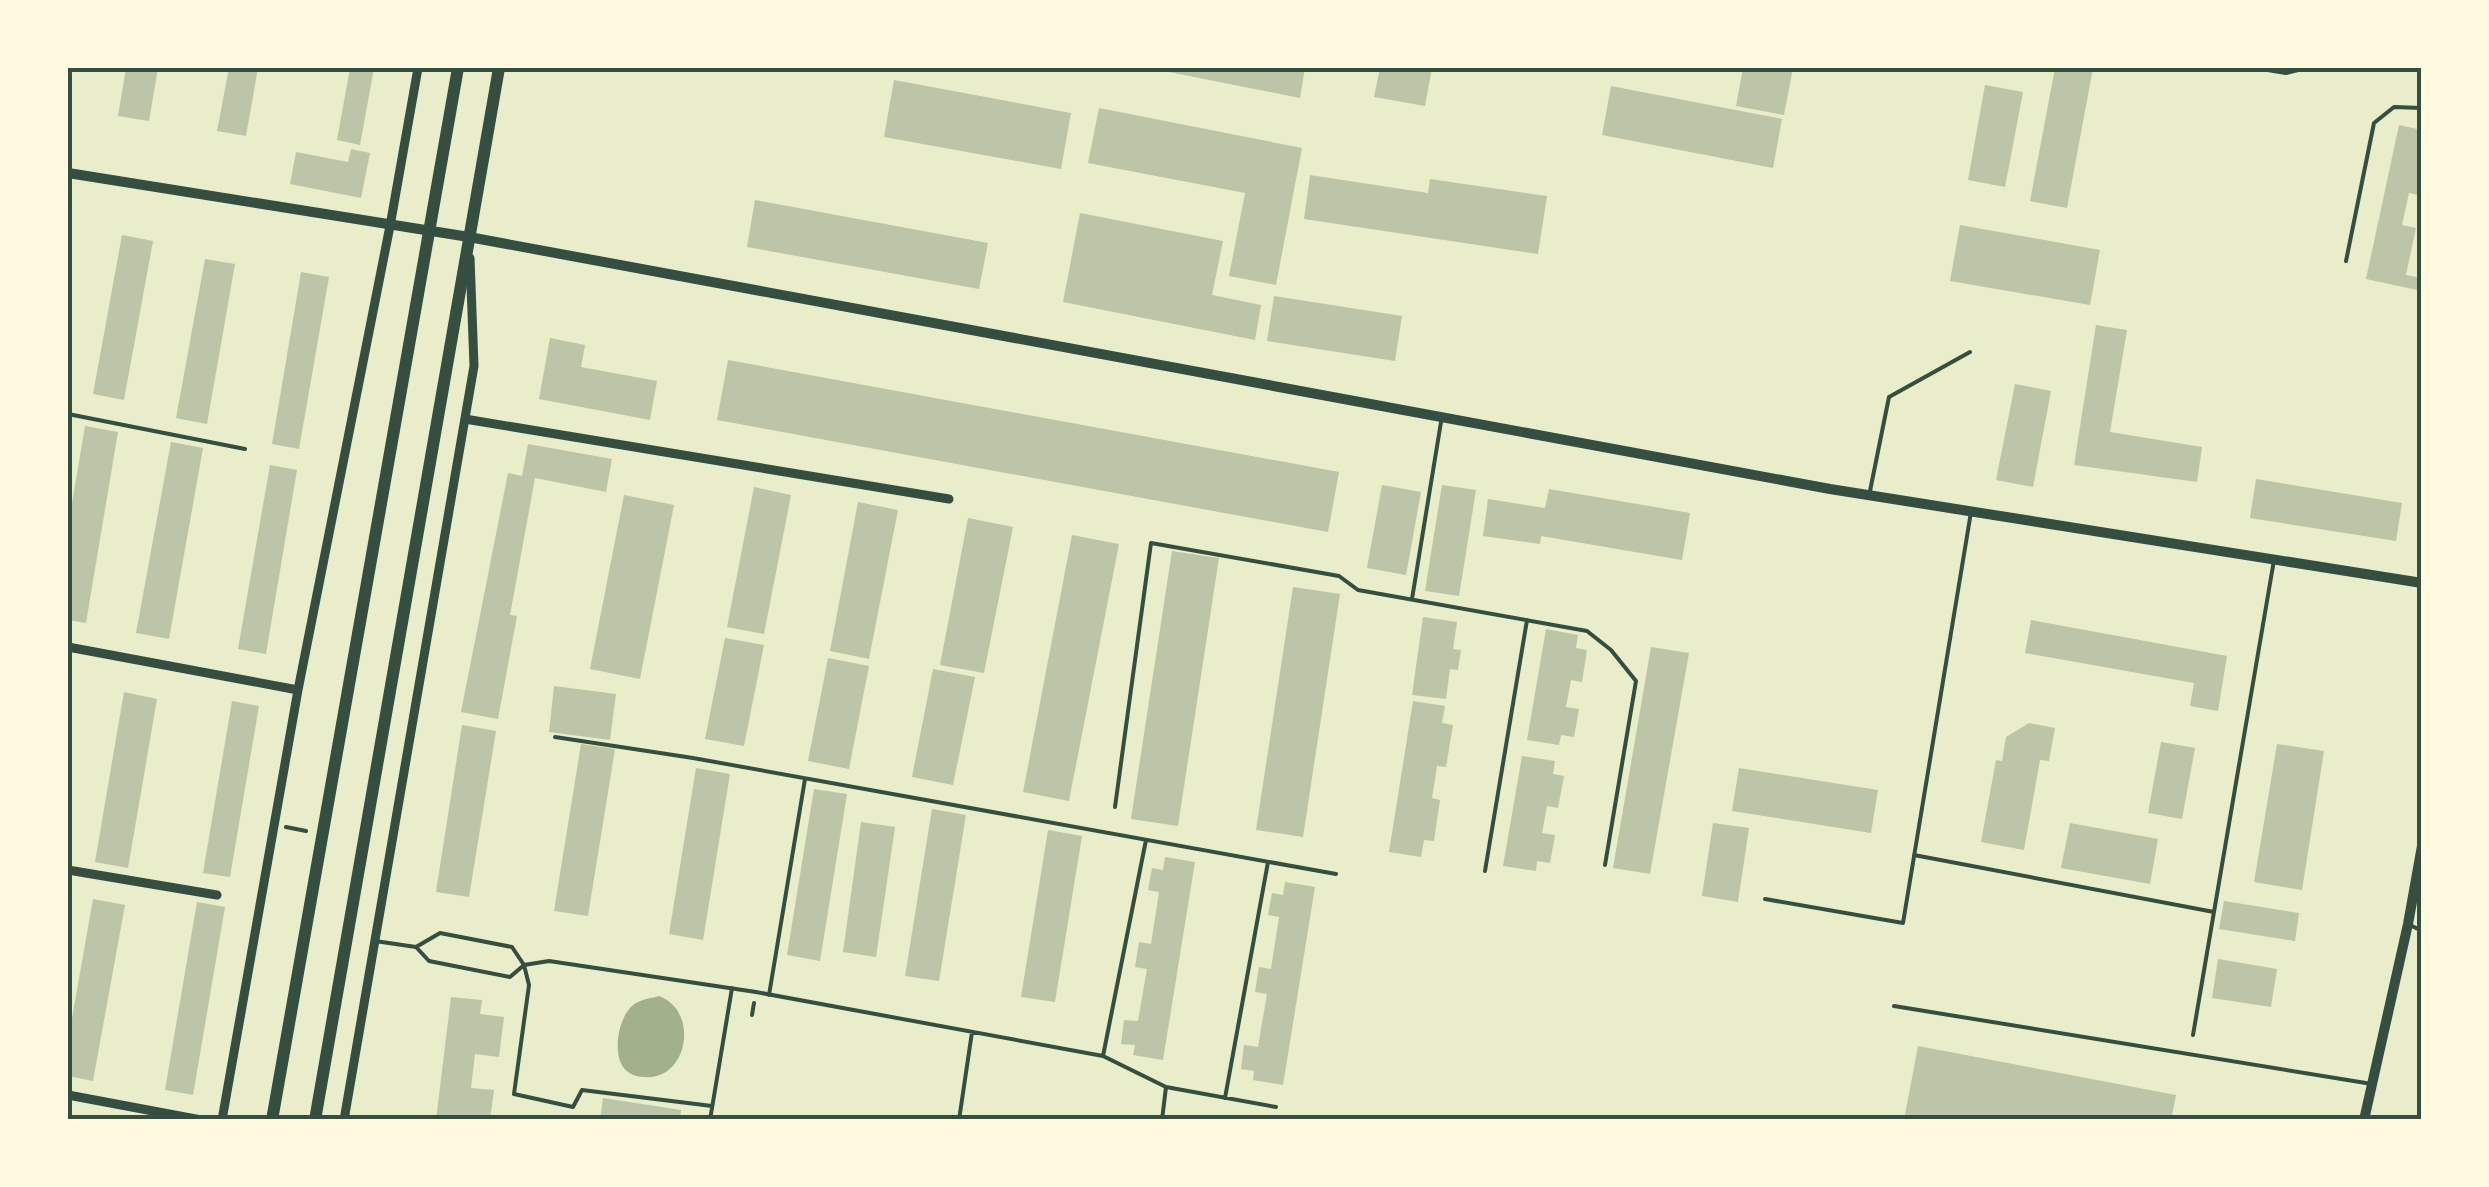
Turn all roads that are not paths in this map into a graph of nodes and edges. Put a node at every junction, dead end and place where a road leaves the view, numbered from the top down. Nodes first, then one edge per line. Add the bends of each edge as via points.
1 (418, 68) edge
2 (458, 68) edge
3 (498, 68) edge
4 (2255, 68) edge
5 (2306, 68) edge
6 (2422, 108) edge
7 (68, 173) edge
8 (390, 226) junction
9 (430, 231) junction
10 (469, 237) junction
11 (2346, 261) dead end
12 (1970, 352) dead end
13 (68, 414) edge
14 (1442, 417) junction
15 (465, 419) junction
16 (245, 449) dead end
17 (1868, 495) junction
18 (949, 499) dead end
19 (1971, 512) junction
20 (2274, 560) junction
21 (2422, 583) edge
22 (1412, 599) junction
23 (1528, 620) junction
24 (68, 647) edge
25 (298, 690) junction
26 (555, 737) dead end
27 (805, 778) junction
28 (1115, 807) dead end
29 (1146, 840) junction
30 (2422, 846) edge
31 (1914, 854) junction
32 (1268, 862) junction
33 (1604, 865) dead end
34 (68, 870) edge
35 (1485, 871) dead end
36 (1336, 874) dead end
37 (217, 894) dead end
38 (1765, 899) dead end
39 (2214, 912) junction
40 (2408, 924) junction
41 (2422, 931) edge
42 (375, 942) junction
43 (416, 947) junction
44 (524, 966) junction
45 (732, 988) junction
46 (770, 995) junction
47 (1894, 1006) dead end
48 (972, 1032) junction
49 (2193, 1035) dead end
50 (1103, 1056) junction
51 (2372, 1084) junction
52 (1166, 1087) junction
53 (68, 1095) edge
54 (1226, 1098) junction
55 (712, 1106) junction
56 (1276, 1107) dead end
57 (2366, 1119) edge
58 (201, 1120) edge
59 (222, 1120) edge
60 (272, 1120) edge
61 (315, 1120) edge
62 (344, 1120) edge
63 (710, 1120) edge
64 (959, 1120) edge
65 (1162, 1120) edge

1 - 8 street
2 - 9 main road
3 - 10 main road
4 - 5 lane
6 - 11 lane via 2394,107 2374,123
7 - 8 street
8 - 9 street
8 - 25 street
9 - 10 street
9 - 60 main road
10 - 14 street
10 - 15 street via 474,366
10 - 61 main road
12 - 17 lane via 1888,397
13 - 16 lane
14 - 17 street
14 - 22 lane
15 - 18 street
15 - 42 street
17 - 19 street
19 - 20 street
19 - 31 lane
20 - 21 street
20 - 39 lane
22 - 23 lane
22 - 28 lane via 1358,590 1340,576 1151,543
23 - 33 lane via 1587,630 1636,681
23 - 35 lane
24 - 25 street
25 - 59 street
26 - 27 lane
27 - 29 lane
27 - 46 lane
29 - 32 lane
29 - 50 lane
30 - 40 street
31 - 38 lane via 1903,923
31 - 39 lane
32 - 36 lane
32 - 54 lane
34 - 37 street
39 - 49 lane
40 - 41 lane
40 - 51 street
42 - 43 lane
42 - 62 street
43 - 44 lane via 428,961 510,978
43 - 44 lane via 440,933 512,947
44 - 45 lane via 549,961
44 - 55 lane via 529,985 514,1094 573,1106 582,1090
45 - 46 lane
45 - 55 lane
46 - 48 lane
47 - 51 lane
48 - 50 lane
48 - 64 lane
50 - 52 lane
51 - 57 street
52 - 54 lane
52 - 65 lane
53 - 58 street
54 - 56 lane
55 - 63 lane

